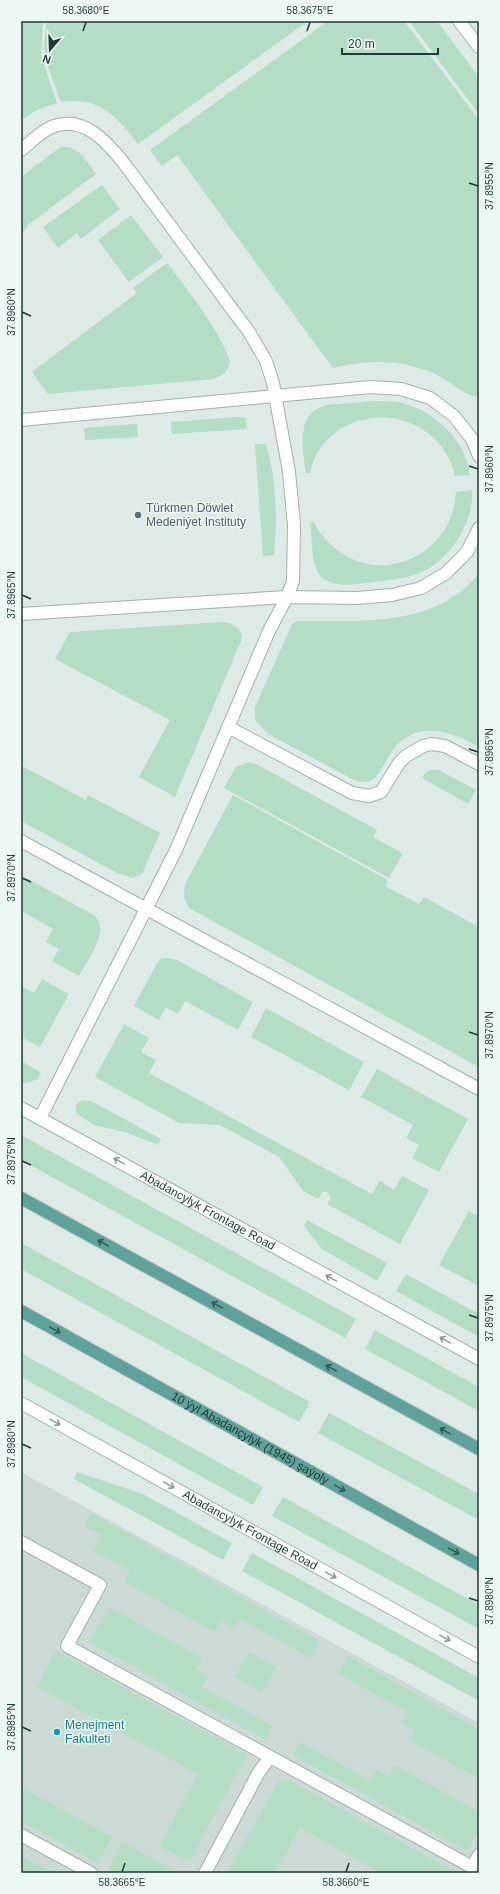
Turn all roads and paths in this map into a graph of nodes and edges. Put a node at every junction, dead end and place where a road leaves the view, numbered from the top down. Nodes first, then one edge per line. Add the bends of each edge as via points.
1 (459, 21) edge
2 (479, 47) edge
3 (21, 150) edge
4 (276, 396) junction
5 (21, 420) edge
6 (476, 437) edge
7 (479, 456) edge
8 (479, 528) edge
9 (287, 597) junction
10 (21, 614) edge
11 (228, 728) junction
12 (479, 764) edge
13 (21, 841) edge
14 (147, 909) junction
15 (479, 1090) edge
16 (21, 1108) edge
17 (40, 1118) junction
18 (21, 1198) edge
19 (21, 1311) edge
20 (479, 1359) edge
21 (21, 1403) edge
22 (479, 1450) edge
23 (21, 1542) edge
24 (479, 1565) edge
25 (479, 1657) edge
26 (270, 1757) junction
27 (21, 1835) edge
28 (479, 1855) edge
29 (90, 1873) edge
30 (204, 1873) edge

1 - 2 street
3 - 4 street via 54,126 78,125 102,138 119,157 249,332 266,361
4 - 5 street
4 - 6 street via 372,387 401,388 430,398
4 - 9 street via 289,472 294,525 293,582
6 - 7 street
8 - 9 street via 467,552 446,573 420,588 392,595 357,598
9 - 10 street
9 - 11 street via 269,631
11 - 12 street via 352,793 361,795 369,796 380,792 399,763 423,746 445,746
11 - 14 street via 176,850
13 - 14 street
14 - 15 street
14 - 17 street
16 - 17 street, Abadancylyk Frontage Road
20 -> 17 street, Abadancylyk Frontage Road
22 -> 18 main road
19 -> 24 main road, 10 ýyl Abadançylyk (1945) şaýoly
21 -> 25 street, Abadancylyk Frontage Road
23 - 26 street via 100,1585 67,1646
26 - 28 street via 472,1867
26 - 30 street
27 - 29 street

